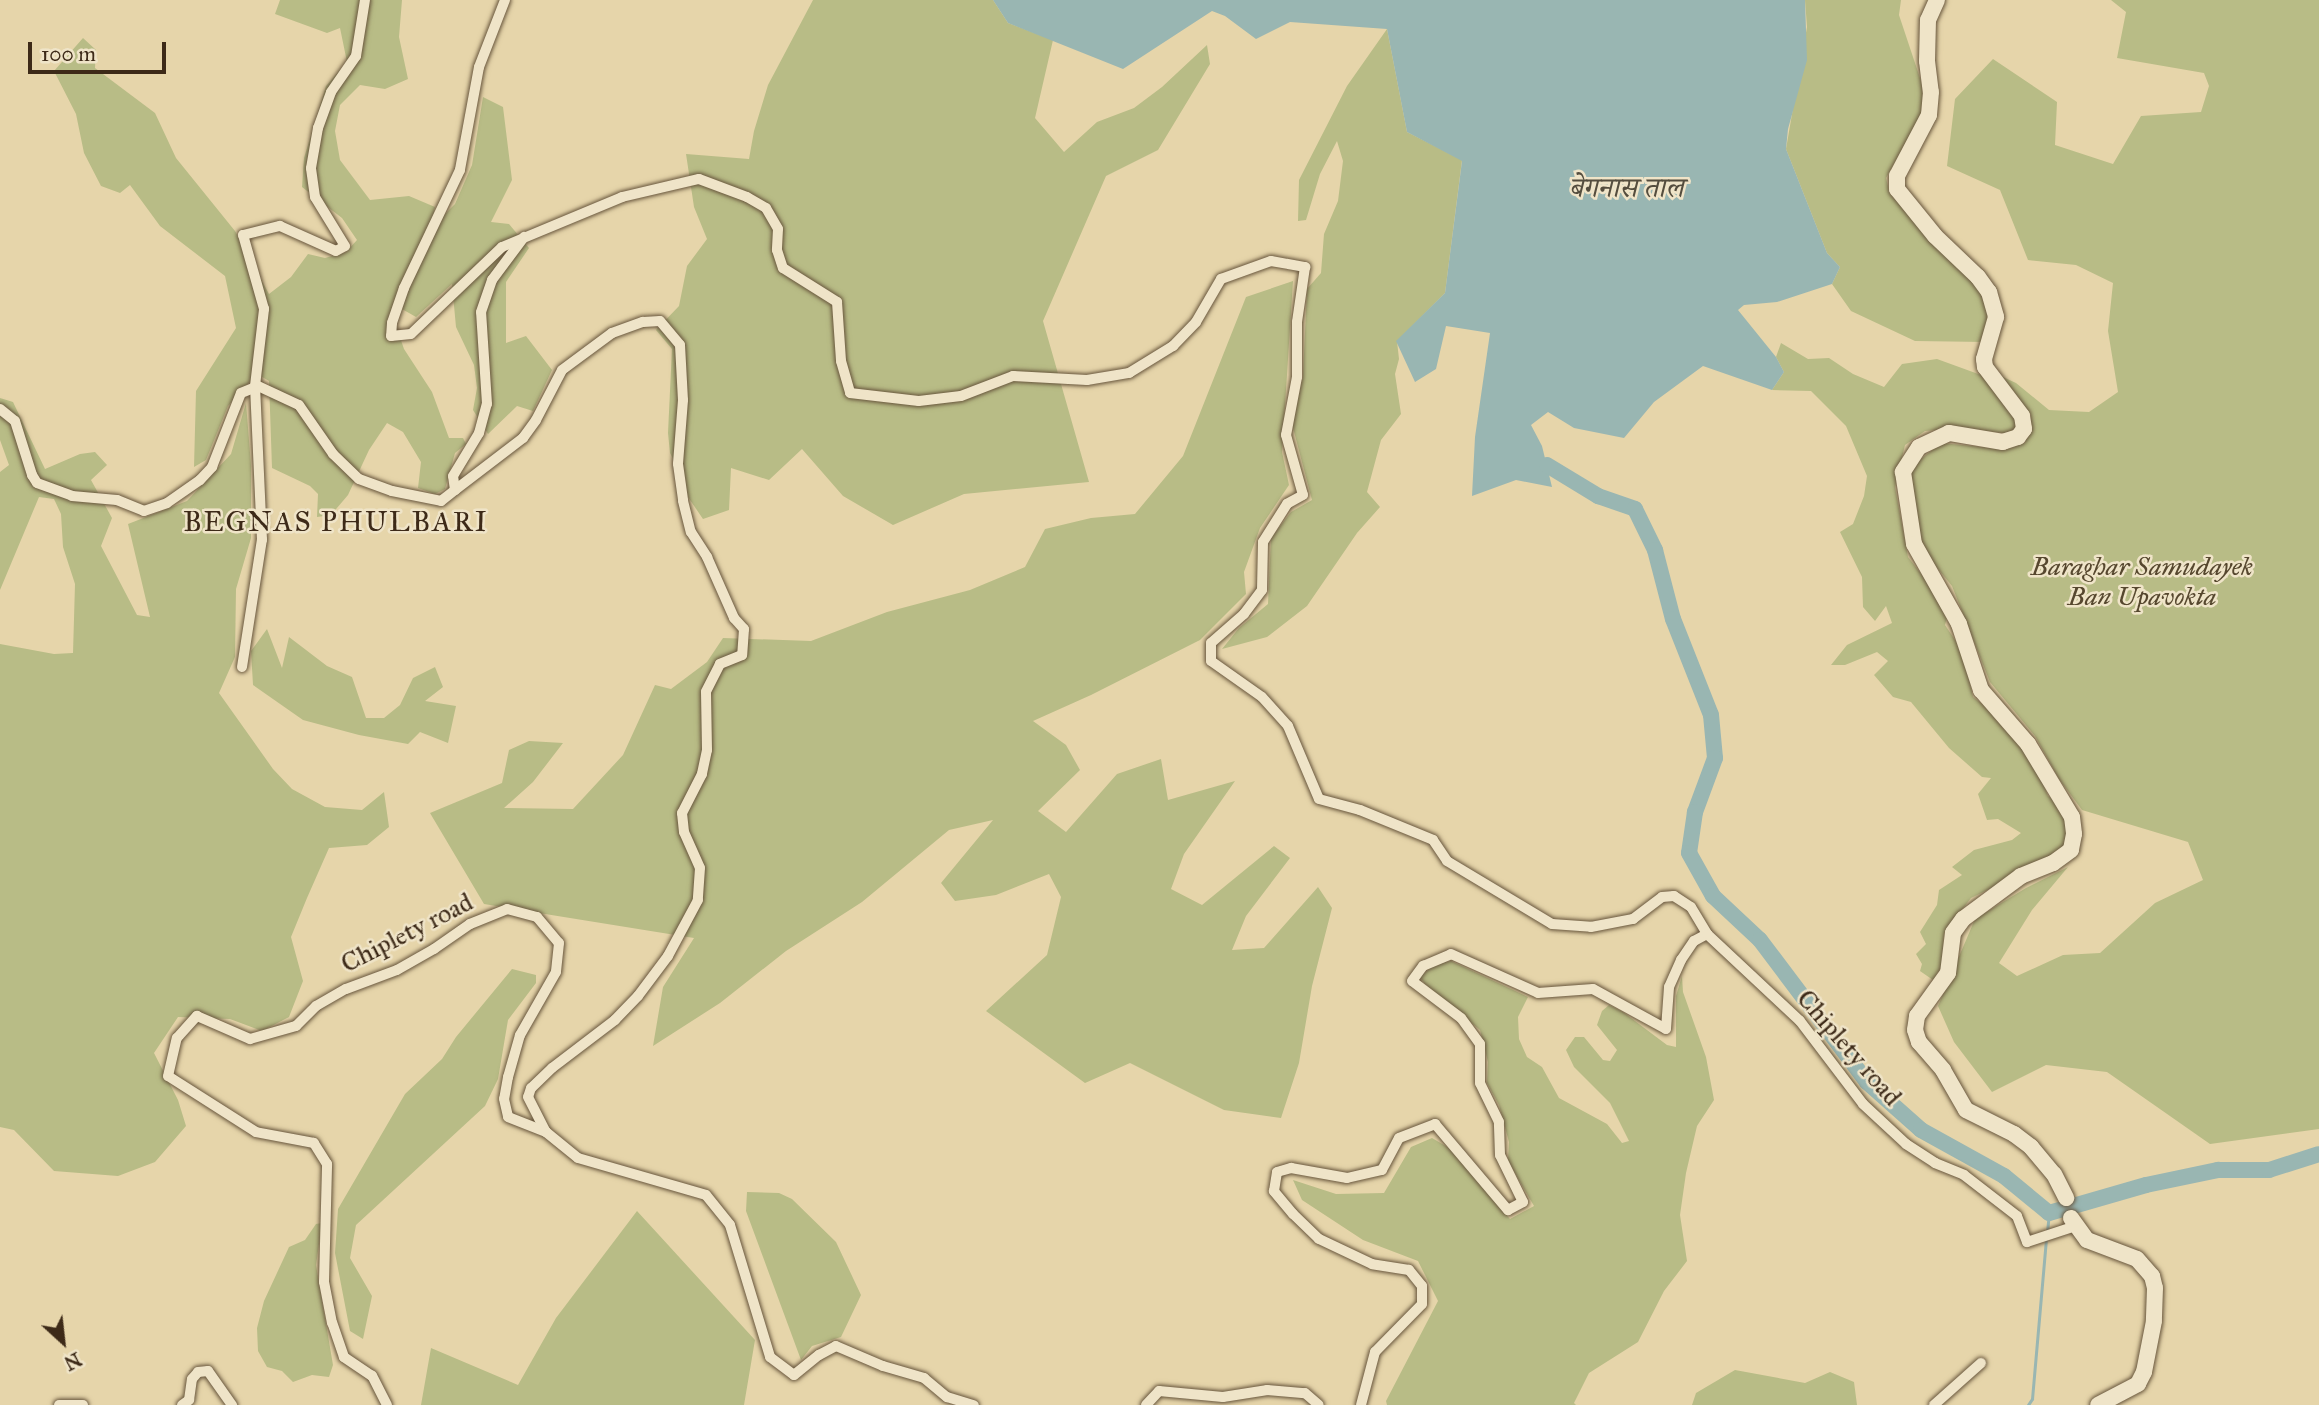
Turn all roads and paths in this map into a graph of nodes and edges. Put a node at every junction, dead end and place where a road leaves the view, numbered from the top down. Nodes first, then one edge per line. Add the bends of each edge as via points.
1 (365, 0) edge
2 (505, 0) edge
3 (1937, 0) edge
4 (524, 237) junction
5 (254, 386) junction
6 (0, 409) edge
7 (455, 490) junction
8 (242, 667) dead end
9 (1707, 934) junction
10 (546, 1132) junction
11 (2066, 1198) joint
12 (2073, 1222) junction
13 (1981, 1363) dead end
14 (59, 1405) edge
15 (83, 1405) edge
16 (182, 1405) edge
17 (232, 1405) edge
18 (387, 1405) edge
19 (974, 1405) edge
20 (1146, 1405) edge
21 (1319, 1405) edge
22 (1361, 1405) edge
23 (1934, 1405) edge
24 (2098, 1405) edge

1 - 5 street via 356,56 331,92 311,168 315,197 345,246 336,251 280,226 243,235 264,309
2 - 4 street via 479,67 460,170 404,288 391,336 411,334 502,247
3 - 11 main road via 1928,20 1929,115 1897,176 1897,189 1989,292 1996,317 1985,367 2022,416 2024,429 2018,437 2003,442 1949,433 1919,447 1903,472 1914,544 1959,624 1980,690 2028,744 2072,817 2074,834 2071,850 2021,876 1963,919 1953,933 1948,973 1917,1016 1915,1030 1966,1110 2031,1147 2054,1174
4 - 7 street via 492,279 481,312 487,404 479,433 453,475
4 - 9 street, Chiplety road via 622,197 699,179 747,197 766,208 778,229 777,250 783,268 837,302 841,361 850,393 919,401 961,396 1013,376 1087,380 1129,373 1173,346 1196,322 1221,279 1271,261 1305,267 1297,322 1297,377 1286,435 1303,495 1287,504 1263,542 1262,590 1244,614 1211,643 1211,661 1262,697 1288,726 1319,800 1360,810 1433,840 1447,861 1552,924 1591,927 1633,919 1662,897 1674,896 1691,907
5 - 6 street via 242,393 212,467 167,503 144,511 117,500 72,496 37,483 15,421
5 - 7 street via 293,400 333,454 359,479 436,501
5 - 8 street via 262,540
7 - 10 street via 523,438 562,370 612,333 660,321 680,345 683,400 678,464 683,501 691,533 744,629 742,655 720,664 706,692 707,750 702,774 682,813 684,832 700,868 698,900 668,956 638,996 531,1088 528,1097
9 - 12 street, Chiplety road via 1800,1021 1863,1104 1906,1144 1964,1175 2017,1216 2027,1242
9 - 22 street via 1694,941 1669,987 1666,1029 1593,989 1538,993 1451,954 1423,966 1412,981 1461,1018 1480,1044 1480,1083 1499,1122 1500,1155 1523,1202 1508,1210 1435,1124 1399,1138 1382,1170 1347,1178 1291,1168 1277,1172 1274,1191 1319,1238 1372,1264 1409,1270 1422,1286 1422,1304 1375,1352
10 - 18 street, Chiplety road via 508,1117 504,1099 520,1035 556,972 559,943 537,917 507,909 470,924 397,970 346,989 316,1006 296,1026 250,1039 197,1016 177,1038 168,1076 256,1132 314,1143 327,1164 324,1282 332,1323 344,1357 372,1376
10 - 19 street, Chiplety road via 578,1158 706,1195 730,1225 770,1357 794,1375 836,1346 924,1378 947,1397
11 - 12 street
12 - 24 main road via 2087,1240 2137,1259 2152,1276 2155,1288 2144,1372 2138,1384
13 - 23 street
14 - 15 street
16 - 17 street via 189,1400 191,1379 208,1371
20 - 21 street via 1159,1391 1223,1397 1267,1390 1305,1393

